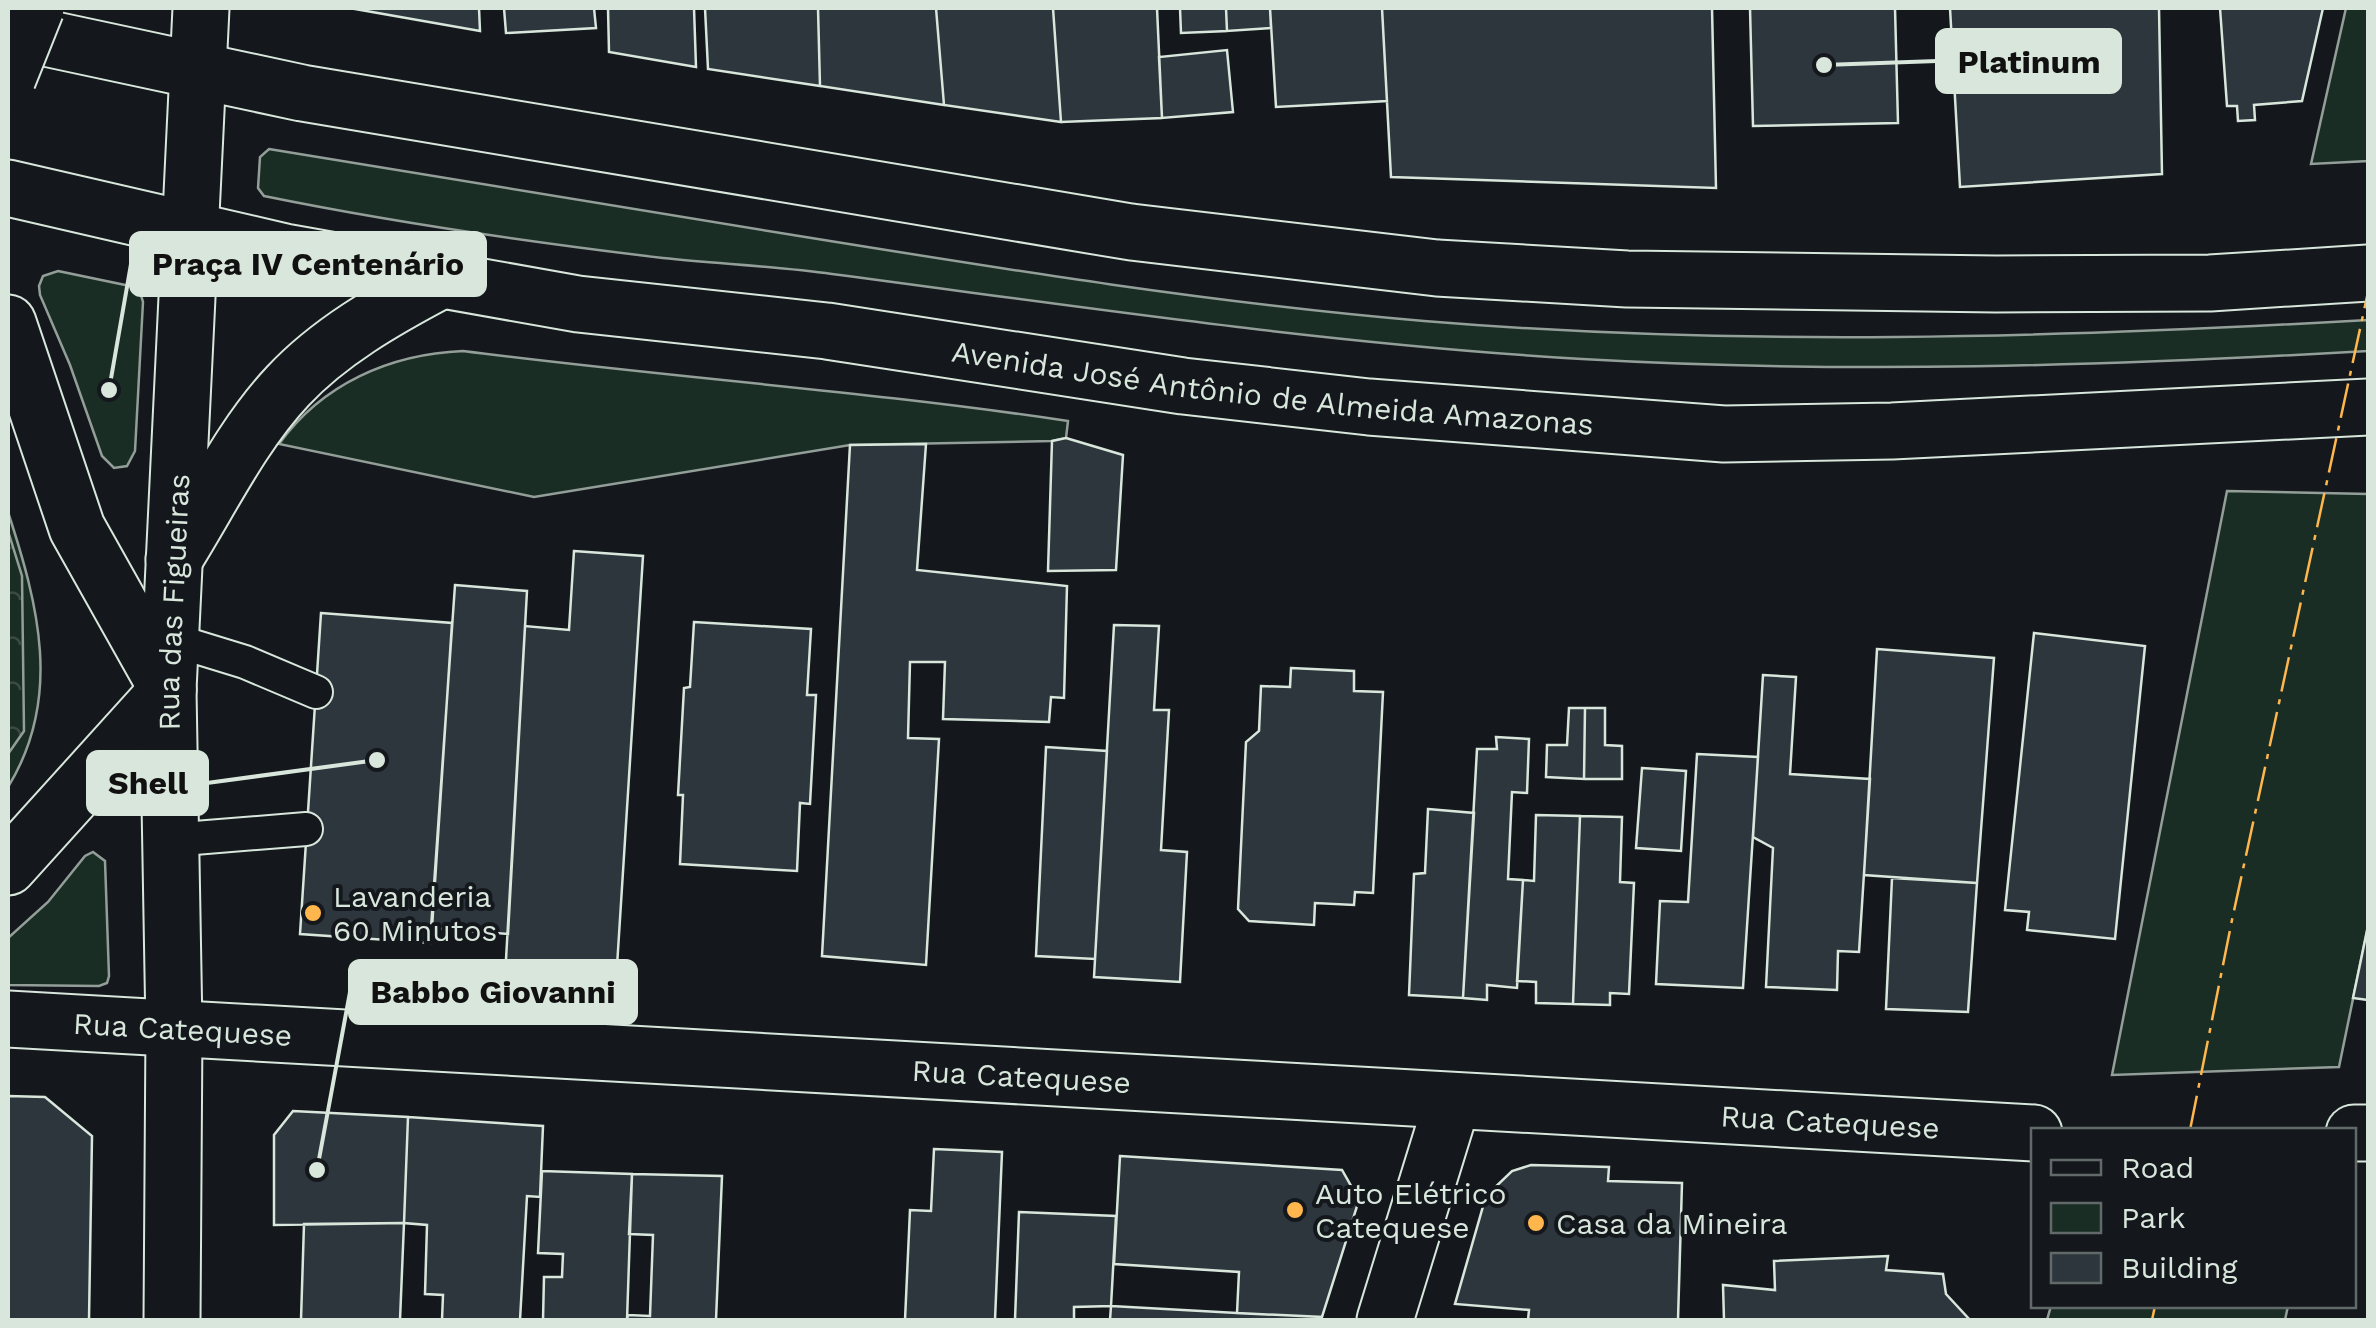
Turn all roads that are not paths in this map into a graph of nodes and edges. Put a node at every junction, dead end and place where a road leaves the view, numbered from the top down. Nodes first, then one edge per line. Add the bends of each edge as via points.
1 (36, 8) edge
2 (201, 8) edge
3 (8, 30) edge
4 (198, 71) junction
5 (8, 78) edge
6 (8, 188) edge
7 (190, 230) junction
8 (2368, 274) edge
9 (438, 282) junction
10 (8, 322) edge
11 (2368, 407) edge
12 (174, 560) junction
13 (169, 665) junction
14 (316, 692) dead end
15 (306, 829) dead end
16 (170, 840) junction
17 (8, 867) edge
18 (8, 1019) edge
19 (174, 1029) junction
20 (1452, 1102) junction
21 (2031, 1134) edge
22 (172, 1320) edge
23 (1385, 1320) edge

1 - 5 main road, bridge
2 - 4 main road, Rua das Figueiras
3 - 4 main road
4 - 7 main road, Rua das Figueiras
4 - 8 main road via 1131,232 1437,268 1627,280 1996,284
6 - 7 main road, Avenida José Antônio de Almeida Amazonas
7 - 9 main road, Avenida José Antônio de Almeida Amazonas
7 - 12 main road, Rua das Figueiras
9 - 11 main road, Avenida José Antônio de Almeida Amazonas via 826,330 1202,388 1724,434
9 - 12 main road via 317,358 288,387
10 - 13 main road via 78,528
12 - 13 main road, Rua das Figueiras
13 - 14 lane via 245,662
13 - 16 main road, Rua das Figueiras
13 - 17 main road
15 - 16 lane
16 - 19 main road, Rua das Figueiras
18 - 19 main road, Rua Catequese
19 - 20 main road, Rua Catequese
19 - 22 main road, Rua das Figueiras
20 - 21 main road, Rua Catequese
20 - 23 main road

